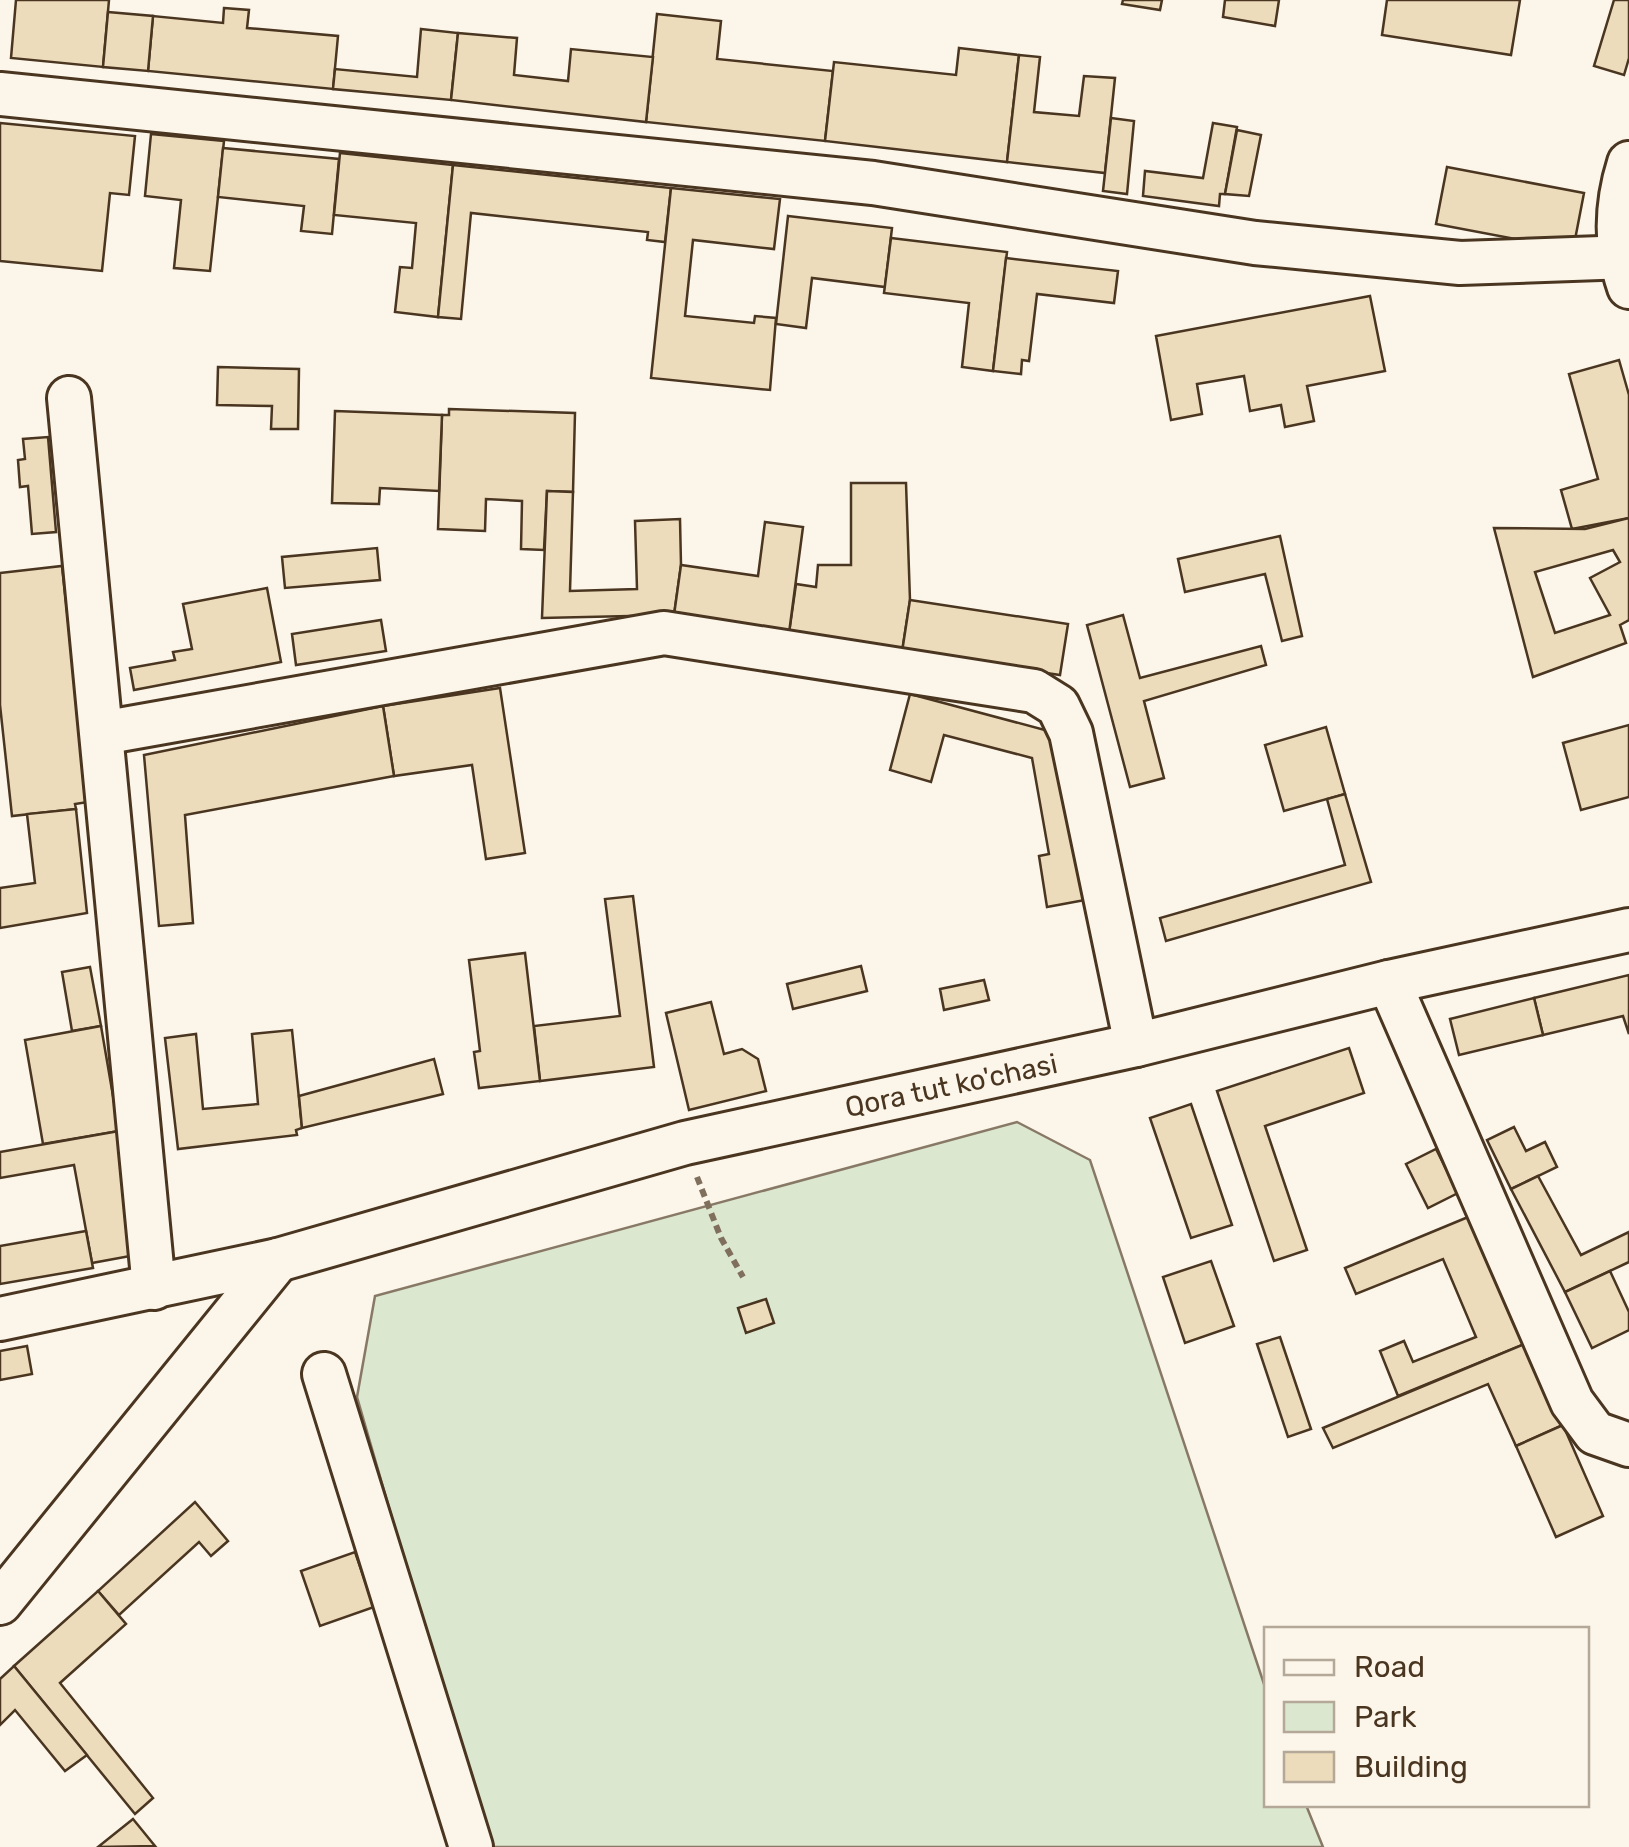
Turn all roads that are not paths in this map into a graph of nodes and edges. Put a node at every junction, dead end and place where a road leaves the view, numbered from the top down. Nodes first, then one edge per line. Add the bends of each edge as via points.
1 (0, 94) edge
2 (1629, 163) edge
3 (1626, 268) edge
4 (69, 398) dead end
5 (102, 733) junction
6 (1629, 930) edge
7 (1389, 982) junction
8 (1136, 1044) junction
9 (278, 1260) junction
10 (154, 1288) junction
11 (0, 1319) edge
12 (324, 1374) dead end
13 (1629, 1445) edge
14 (0, 1604) edge
15 (471, 1847) edge

1 - 3 street via 873,184 1274,244 1460,262
2 - 3 street via 1620,191
4 - 5 street
5 - 8 street via 664,633 1034,691 1058,706 1071,733
5 - 10 street
6 - 7 street, Qora tut ko'chasi
7 - 8 street, Qora tut ko'chasi
7 - 13 street via 1572,1402 1594,1433
8 - 9 street, Qora tut ko'chasi via 684,1143
9 - 10 street, Qora tut ko'chasi
9 - 14 street
10 - 11 street, Qora tut ko'chasi
12 - 15 street

